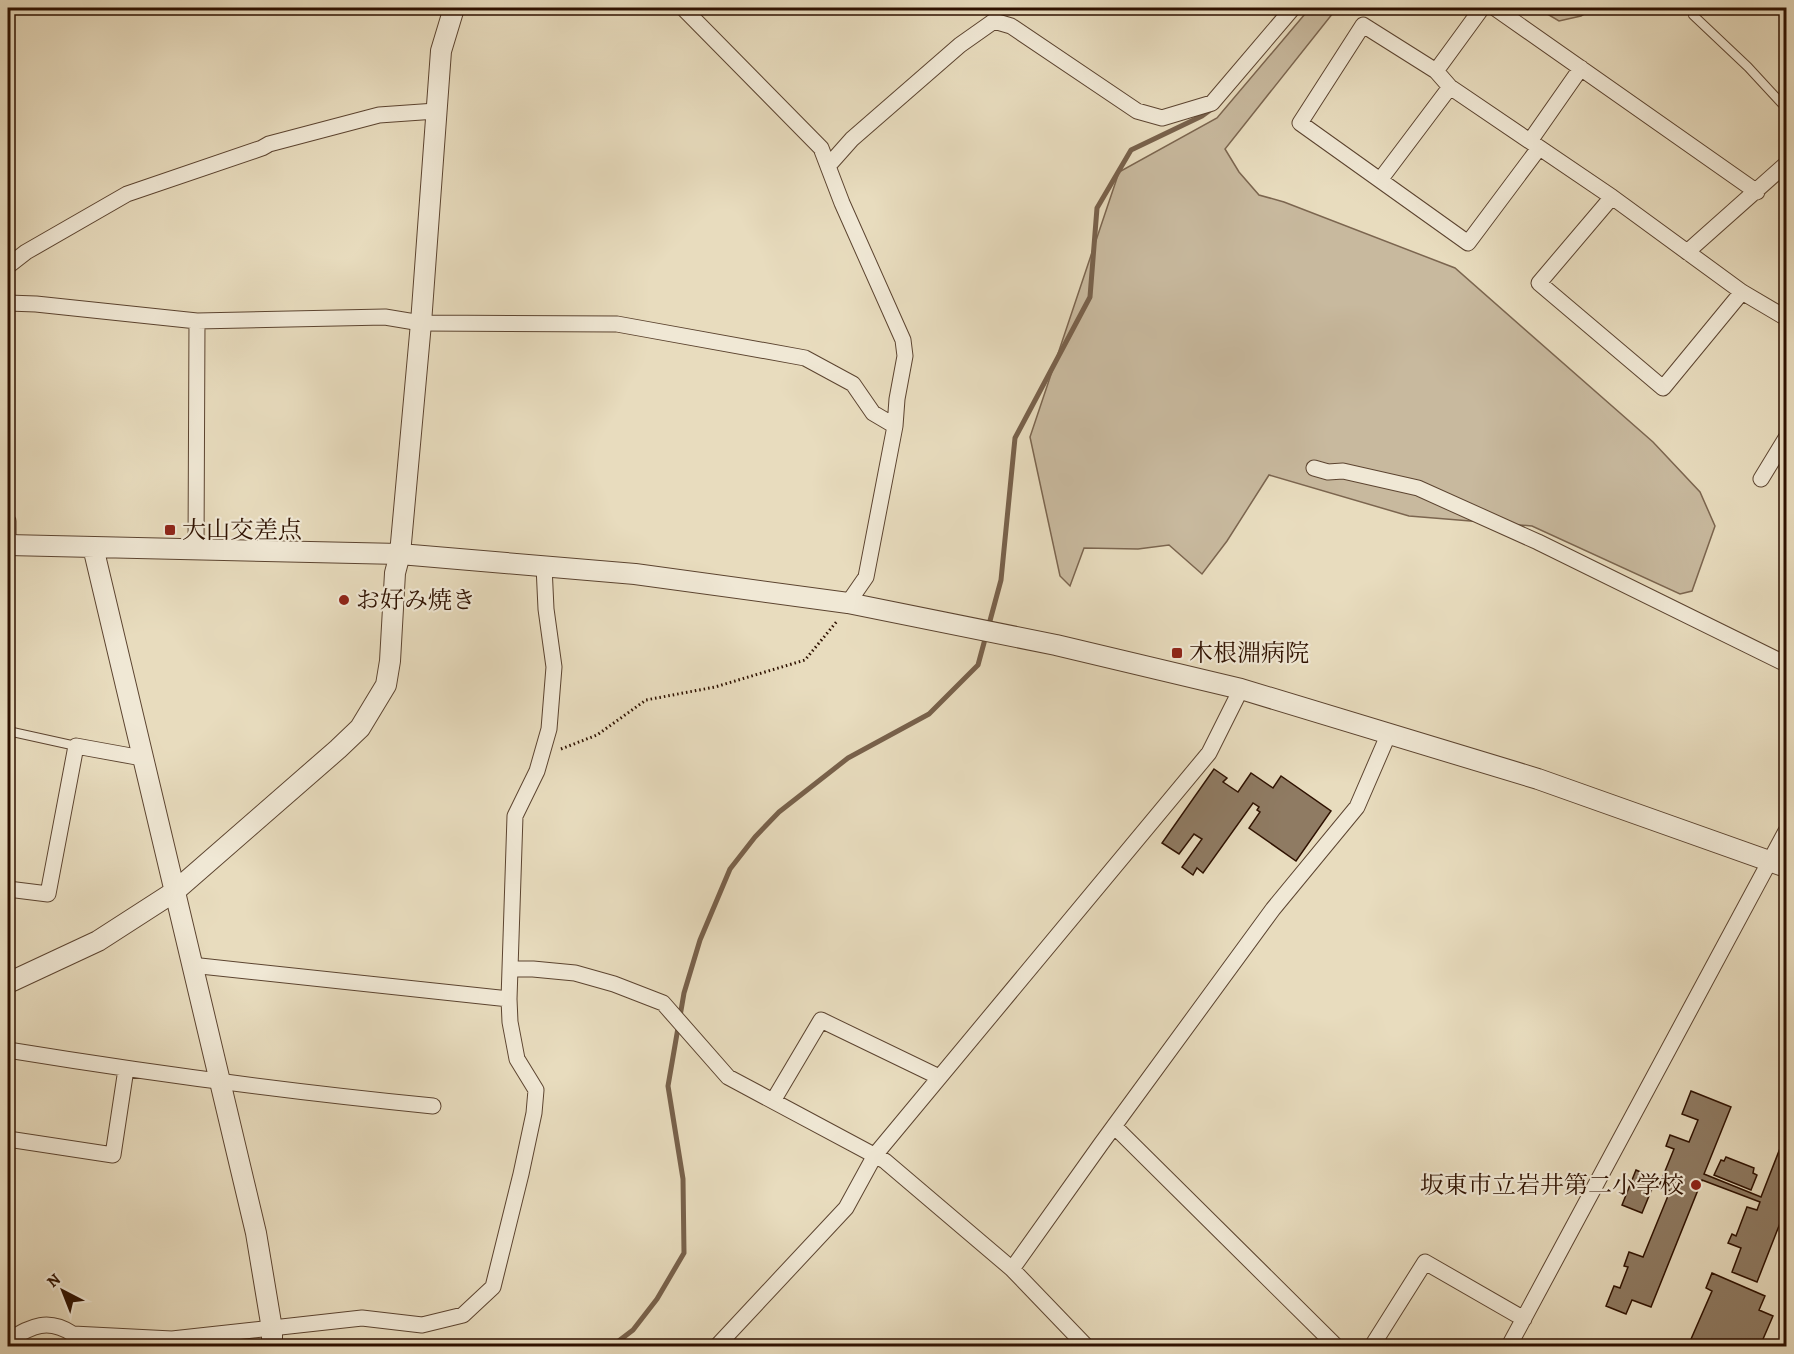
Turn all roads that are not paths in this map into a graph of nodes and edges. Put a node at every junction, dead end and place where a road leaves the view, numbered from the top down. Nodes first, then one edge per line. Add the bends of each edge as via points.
1 (454, 8) edge
2 (683, 8) edge
3 (1293, 8) edge
4 (1482, 8) edge
5 (1495, 8) edge
6 (1693, 15) dead end
7 (1581, 68) junction
8 (1436, 71) junction
9 (1450, 87) junction
10 (1786, 108) edge
11 (436, 111) junction
12 (1534, 145) junction
13 (1786, 164) edge
14 (828, 166) junction
15 (1380, 180) junction
16 (1757, 192) junction
17 (1612, 197) junction
18 (1687, 252) junction
19 (8, 266) edge
20 (1742, 292) junction
21 (8, 303) edge
22 (1786, 318) edge
23 (197, 321) junction
24 (421, 323) junction
25 (895, 426) junction
26 (1786, 438) edge
27 (1314, 468) dead end
28 (1761, 479) dead end
29 (8, 521) edge
30 (93, 547) junction
31 (8, 548) edge
32 (196, 550) junction
33 (400, 554) junction
34 (544, 566) junction
35 (848, 603) junction
36 (1786, 664) edge
37 (1241, 689) junction
38 (8, 731) edge
39 (1389, 733) junction
40 (76, 746) junction
41 (142, 758) junction
42 (1786, 831) edge
43 (1779, 865) edge
44 (8, 889) edge
45 (174, 892) junction
46 (191, 965) junction
47 (510, 969) junction
48 (8, 983) edge
49 (509, 999) junction
50 (8, 1050) edge
51 (126, 1069) junction
52 (939, 1077) junction
53 (219, 1080) junction
54 (773, 1101) junction
55 (433, 1106) dead end
56 (1114, 1126) junction
57 (8, 1139) edge
58 (875, 1155) junction
59 (1012, 1269) junction
60 (1524, 1319) junction
61 (272, 1338) edge
62 (8, 1340) edge
63 (717, 1347) edge
64 (1086, 1347) edge
65 (1336, 1347) edge
66 (1372, 1347) edge
67 (1509, 1347) edge

1 - 11 street via 441,51
2 - 14 street via 821,148
3 - 14 street via 1212,103 1162,118 1137,111 1011,26 994,21 960,45
4 - 8 street
5 - 7 street
6 - 10 lane
7 - 12 street
7 - 16 street
8 - 9 street
8 - 15 street via 1363,25 1300,123
9 - 12 street
9 - 15 street
11 - 19 street via 379,115 291,138 126,194
11 - 24 street
12 - 15 street via 1468,243
12 - 17 street
13 - 16 street
14 - 25 street via 903,340 906,356
16 - 18 street
17 - 18 street
17 - 20 street via 1539,283 1663,388
18 - 20 street
20 - 22 street
21 - 23 street
23 - 24 street via 385,317
23 - 32 street
24 - 25 street via 617,324 806,358 853,384 873,413
24 - 33 street
25 - 35 street via 866,577
26 - 28 street
27 - 36 street via 1418,488 1538,542
29 - 31 street
30 - 31 street
30 - 32 street
30 - 41 street
32 - 33 street
33 - 34 street
33 - 45 street via 386,685 360,728
34 - 35 street via 635,574
34 - 47 street via 554,667 549,729 537,771 515,816
35 - 37 street via 1056,645
37 - 39 street
37 - 52 street via 1209,753
38 - 40 lane
39 - 43 street via 1538,779
39 - 56 street via 1357,807 1273,909
40 - 41 street
40 - 44 street via 48,894
41 - 45 street
42 - 43 street
43 - 60 street
45 - 46 street
45 - 48 street via 98,941
46 - 49 street
46 - 53 street
47 - 49 street
47 - 54 street via 575,973 663,1003 728,1077
49 - 61 street via 517,1059 536,1090 521,1174 493,1287 463,1315 422,1325 362,1318
50 - 51 street
51 - 53 street
51 - 57 street via 113,1155
52 - 54 street via 821,1020
52 - 58 street
53 - 55 street
53 - 61 street via 256,1233
54 - 58 street
56 - 59 street
56 - 65 street
58 - 59 street
58 - 63 street via 846,1208
59 - 64 street
60 - 66 street via 1425,1262
60 - 67 street
61 - 62 street via 172,1339 73,1334 43,1324

